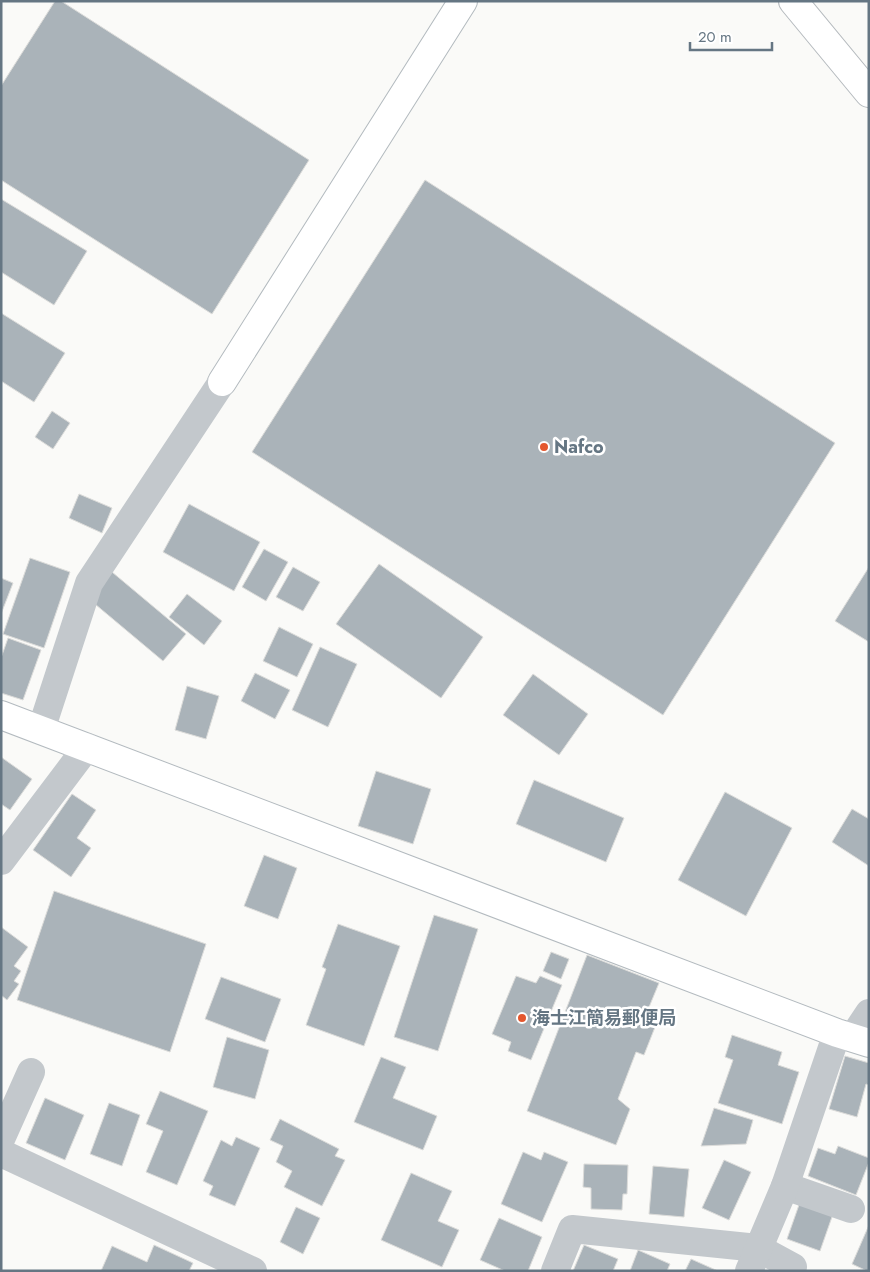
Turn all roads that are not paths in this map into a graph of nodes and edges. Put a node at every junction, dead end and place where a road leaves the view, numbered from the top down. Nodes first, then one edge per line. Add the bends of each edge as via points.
1 (464, 1) edge
2 (793, 1) edge
3 (869, 93) edge
4 (1, 714) edge
5 (41, 730) junction
6 (87, 747) junction
7 (1, 861) edge
8 (869, 1012) edge
9 (853, 1037) edge
10 (31, 1072) dead end
11 (1, 1139) edge
12 (1, 1154) edge
13 (785, 1186) junction
14 (851, 1209) dead end
15 (753, 1259) edge
16 (793, 1267) dead end
17 (253, 1271) edge
18 (555, 1271) edge

1 - 5 street via 222,382 89,583
2 - 3 street
4 - 5 street
5 - 6 street
6 - 7 street
6 - 9 street
8 - 9 street
9 - 13 street
10 - 11 street
12 - 17 street
13 - 14 street
13 - 15 street
15 - 16 street
15 - 18 street via 572,1229

